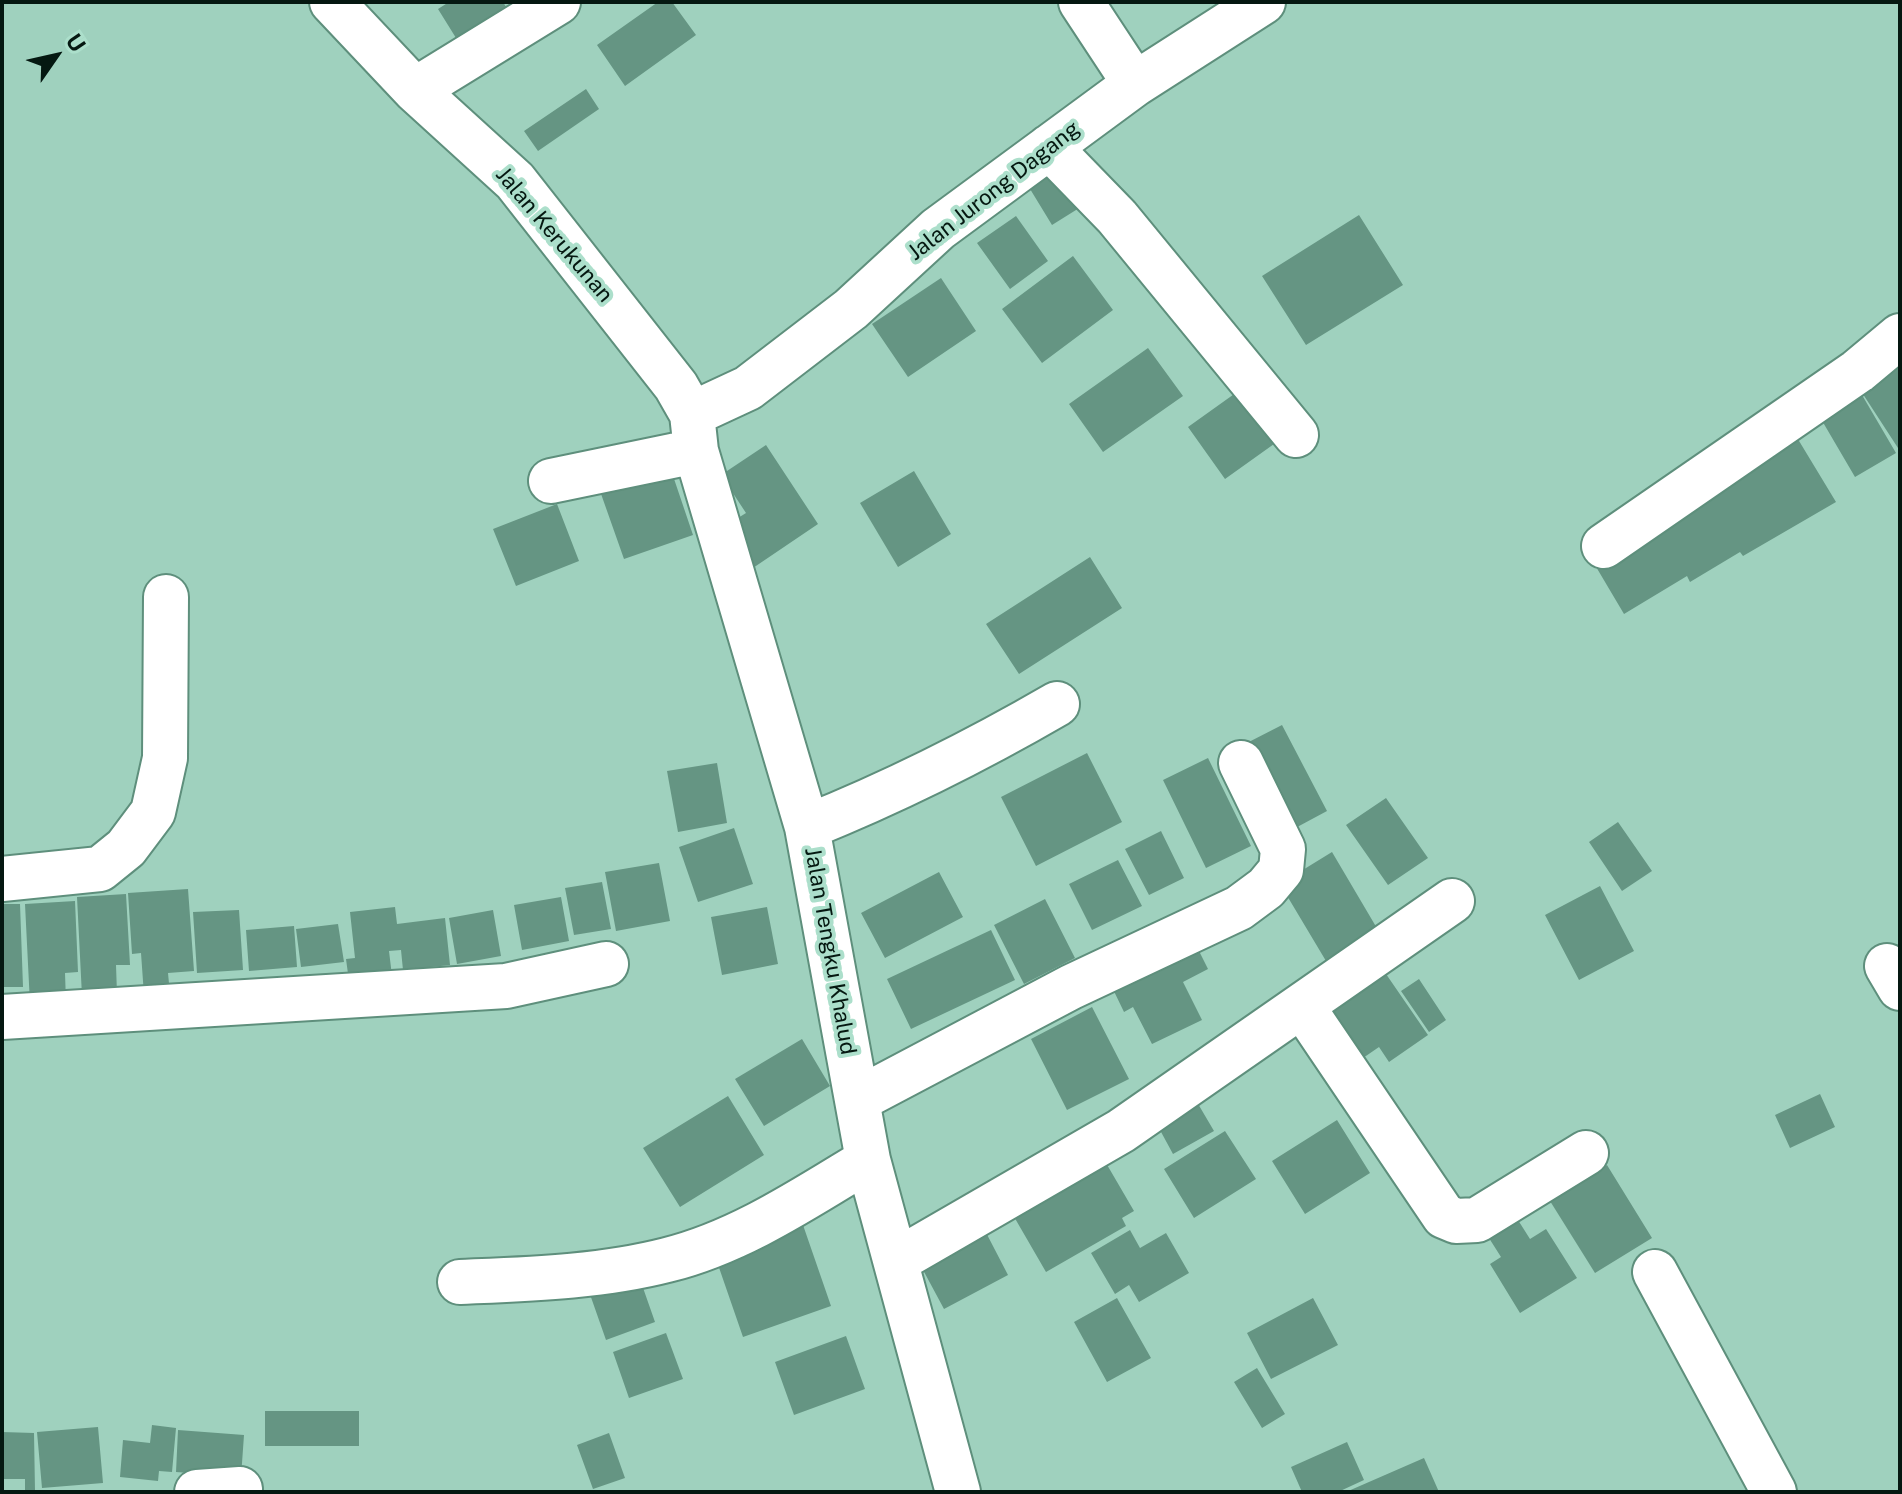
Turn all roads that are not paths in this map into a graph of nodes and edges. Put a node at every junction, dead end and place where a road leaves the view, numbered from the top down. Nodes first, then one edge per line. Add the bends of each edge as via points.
1 (332, 2) edge
2 (558, 2) edge
3 (1081, 2) edge
4 (1263, 2) edge
5 (1135, 84) junction
6 (415, 90) junction
7 (1049, 147) junction
8 (1900, 336) edge
9 (694, 432) junction
10 (1296, 435) dead end
11 (551, 481) dead end
12 (1604, 546) dead end
13 (166, 597) dead end
14 (1057, 704) dead end
15 (1241, 763) dead end
16 (807, 827) junction
17 (2, 879) edge
18 (1452, 901) dead end
19 (606, 964) dead end
20 (1302, 1006) junction
21 (2, 1017) edge
22 (857, 1100) junction
23 (1586, 1153) dead end
24 (868, 1160) junction
25 (896, 1261) junction
26 (1655, 1272) dead end
27 (460, 1282) dead end
28 (240, 1489) dead end
29 (197, 1492) edge
30 (958, 1492) edge
31 (1774, 1492) edge

1 - 6 street, Jalan Kerukunan
2 - 6 street
3 - 5 street
4 - 5 street, Jalan Jurong Dagang
5 - 7 street, Jalan Jurong Dagang
6 - 9 street, Jalan Kerukunan via 515,181 643,341
7 - 9 street, Jalan Jurong Dagang via 938,229 851,309
7 - 10 street via 1117,217
8 - 12 street via 1858,371
9 - 11 street, Jalan Jurong Dagang
9 - 16 street, Jalan Tengku Khalud
13 - 17 street via 165,758 153,812 126,848 100,869
14 - 16 street via 962,758
15 - 22 street via 1283,849 1281,870 1266,888 1239,908 1071,987
16 - 22 street, Jalan Tengku Khalud
18 - 20 street
19 - 21 street via 506,986
20 - 23 street via 1444,1216 1477,1220
20 - 25 street via 1121,1131
22 - 24 street, Jalan Tengku Khalud
24 - 25 street, Jalan Tengku Khalud
24 - 27 street via 765,1222 666,1261 540,1278
25 - 30 street, Jalan Tengku Khalud
26 - 31 street
28 - 29 street

